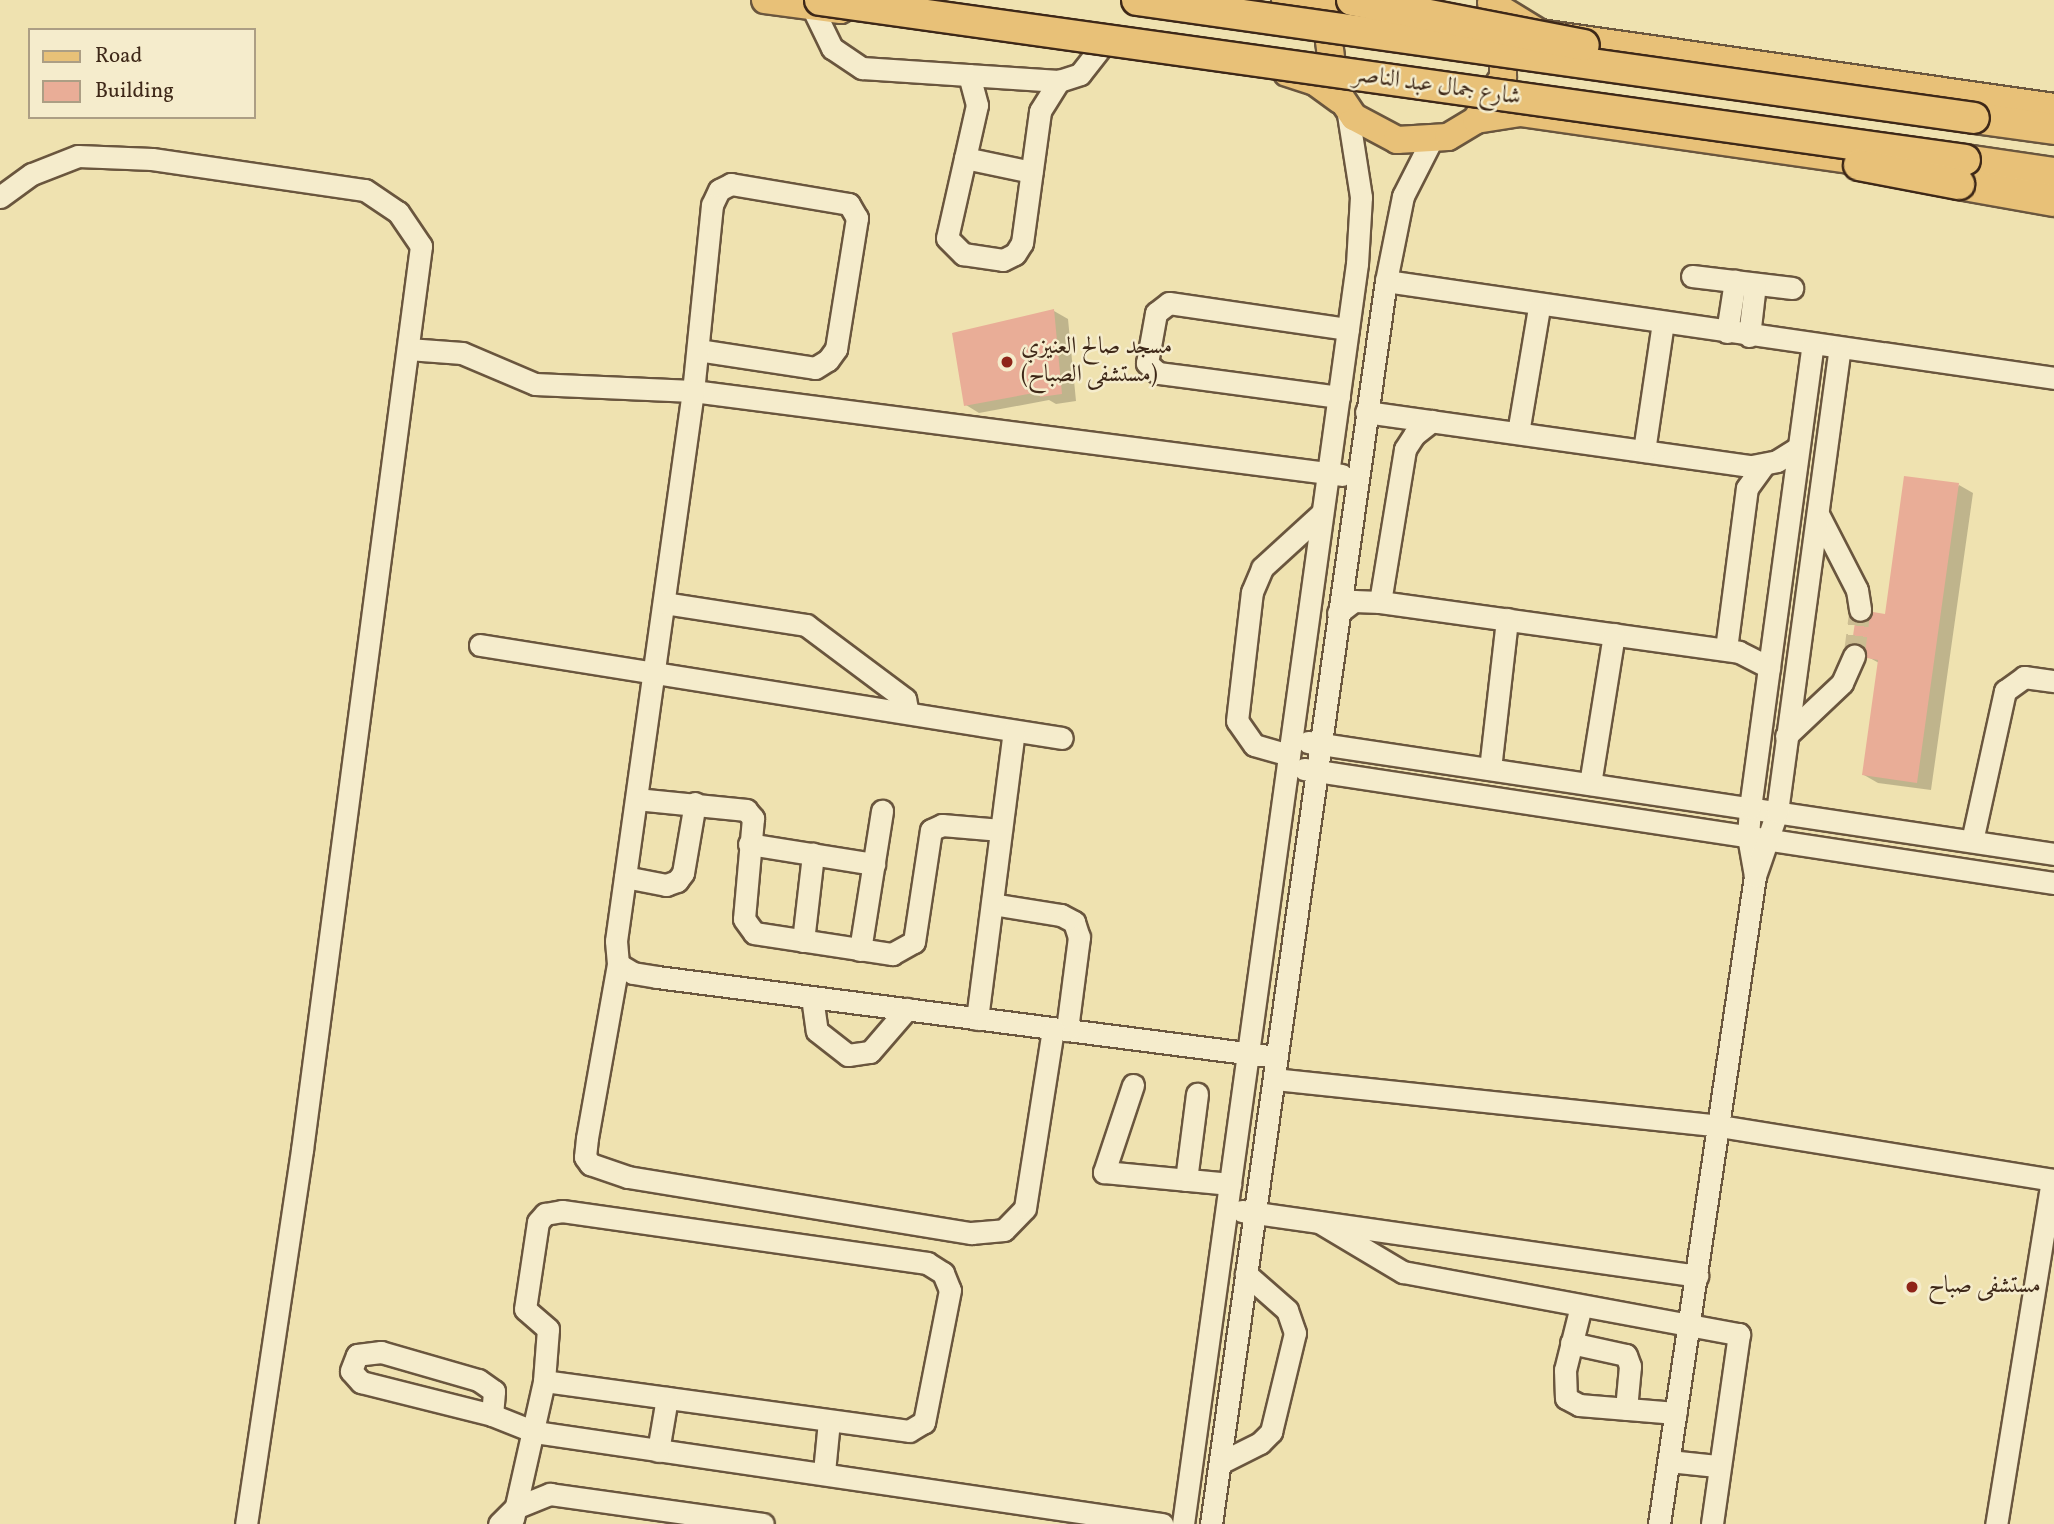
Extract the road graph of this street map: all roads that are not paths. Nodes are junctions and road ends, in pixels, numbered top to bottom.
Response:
1 (765, 0) edge
2 (1137, 0) edge
3 (1285, 0) edge
4 (1323, 0) edge
5 (1346, 0) edge
6 (1352, 0) edge
7 (1489, 2) edge
8 (816, 3) edge
9 (1101, 47) junction
10 (969, 75) junction
11 (1059, 81) junction
12 (1723, 83) junction
13 (1343, 104) junction
14 (2054, 107) edge
15 (1476, 120) junction
16 (1734, 128) junction
17 (2054, 129) edge
18 (1431, 141) junction
19 (965, 158) junction
20 (1032, 172) junction
21 (2054, 173) edge
22 (2054, 188) edge
23 (0, 197) edge
24 (2054, 201) edge
25 (1692, 276) dead end
26 (1385, 281) junction
27 (1745, 282) junction
28 (1792, 288) dead end
29 (1539, 307) junction
30 (1663, 323) junction
31 (1349, 329) junction
32 (1738, 334) junction
33 (1813, 345) junction
34 (1840, 348) junction
35 (408, 349) junction
36 (698, 349) junction
37 (2054, 378) edge
38 (693, 391) junction
39 (1339, 397) junction
40 (1366, 412) junction
41 (1432, 421) junction
42 (1518, 433) junction
43 (1798, 448) junction
44 (1644, 451) junction
45 (1764, 465) junction
46 (1328, 473) junction
47 (1357, 476) junction
48 (1322, 513) junction
49 (1818, 514) junction
50 (1320, 537) junction
51 (1348, 538) junction
52 (1785, 544) junction
53 (1813, 548) junction
54 (1380, 601) junction
55 (1778, 602) junction
56 (664, 603) junction
57 (1805, 606) junction
58 (1860, 610) tunnel mouth
59 (1338, 613) junction
60 (1507, 619) junction
61 (1614, 634) junction
62 (480, 645) dead end
63 (1726, 649) junction
64 (1854, 656) tunnel mouth
65 (1769, 667) junction
66 (654, 670) junction
67 (2054, 681) edge
68 (908, 713) junction
69 (1014, 731) junction
70 (1786, 736) junction
71 (1062, 738) dead end
72 (1320, 744) junction
73 (1290, 754) junction
74 (1490, 769) junction
75 (1316, 771) junction
76 (1590, 784) junction
77 (636, 799) junction
78 (695, 803) junction
79 (1750, 808) junction
80 (882, 811) dead end
81 (1777, 812) junction
82 (1001, 830) junction
83 (1939, 836) junction
84 (1748, 837) junction
85 (1771, 840) junction
86 (1972, 841) junction
87 (749, 844) junction
88 (813, 854) junction
89 (2054, 854) edge
90 (1275, 859) junction
91 (1304, 861) junction
92 (874, 864) junction
93 (1934, 864) junction
94 (1755, 876) junction
95 (625, 877) junction
96 (2054, 883) edge
97 (992, 904) junction
98 (803, 941) junction
99 (860, 950) junction
100 (618, 964) junction
101 (812, 997) junction
102 (907, 1009) junction
103 (978, 1019) junction
104 (1060, 1029) junction
105 (1248, 1054) junction
106 (1275, 1068) junction
107 (1133, 1085) dead end
108 (1197, 1094) dead end
109 (1720, 1126) junction
110 (1186, 1180) junction
111 (1230, 1184) junction
112 (1227, 1209) junction
113 (1255, 1213) junction
114 (1319, 1222) junction
115 (1246, 1274) junction
116 (1697, 1276) junction
117 (1581, 1306) junction
118 (1689, 1326) junction
119 (1572, 1343) junction
120 (544, 1381) junction
121 (667, 1398) junction
122 (1626, 1409) junction
123 (1676, 1413) junction
124 (492, 1415) junction
125 (829, 1420) junction
126 (536, 1432) junction
127 (658, 1451) junction
128 (1669, 1461) junction
129 (1220, 1463) junction
130 (1717, 1466) junction
131 (824, 1472) junction
132 (513, 1516) edge
133 (246, 1524) edge
134 (499, 1524) edge
135 (763, 1524) edge
136 (1162, 1524) edge
137 (1183, 1524) edge
138 (1212, 1524) edge
139 (1659, 1524) edge
140 (1712, 1524) edge
141 (1996, 1524) edge

1 - 8 main road
2 - 12 highway, شارع جمال عبد الناصر, bridge
3 - 4 main road
5 - 13 main road
6 - 12 highway, bridge
7 - 14 main road
7 - 15 main road
8 - 9 main road
8 - 10 street
8 - 16 highway, شارع جمال عبد الناصر, bridge
9 - 11 street
9 - 13 main road
10 - 11 street
10 - 19 street
11 - 20 street
12 - 17 highway, شارع جمال عبد الناصر, bridge
13 - 18 main road
13 - 31 street
15 - 18 main road
15 - 22 main road
16 - 21 highway, شارع جمال عبد الناصر, bridge
16 - 24 highway, bridge
18 - 26 street
19 - 20 street
19 - 20 street
23 - 35 street
25 - 27 street
26 - 29 street
26 - 40 street
27 - 28 street
27 - 32 street
29 - 30 street
29 - 42 street
30 - 32 street
30 - 44 street
31 - 39 street
31 - 39 street
32 - 33 street
33 - 34 street
33 - 43 street
34 - 37 street
34 - 49 street
35 - 38 street
35 - 133 street
36 - 36 street
36 - 38 street
38 - 46 street
38 - 56 street
39 - 46 street
40 - 41 street
40 - 47 street
41 - 42 street
41 - 54 street
42 - 44 street
43 - 45 street
43 - 52 street
44 - 45 street
45 - 63 street
46 - 47 street
46 - 48 street
47 - 51 street
48 - 50 street
48 - 73 street
49 - 53 street
49 - 58 street
50 - 51 street
50 - 73 street
51 - 59 street
52 - 53 street
52 - 55 street
53 - 57 street
54 - 59 street
54 - 60 street
55 - 57 street
55 - 65 street
56 - 66 street
56 - 68 street
57 - 70 street
59 - 72 street
60 - 61 street
60 - 74 street
61 - 63 street
61 - 76 street
62 - 66 street
63 - 65 street
64 - 70 street
65 - 79 street
66 - 68 street
66 - 77 street
67 - 86 street
68 - 69 street
69 - 71 street
69 - 82 street
70 - 81 street
72 - 73 street
72 - 74 street
72 - 75 street
73 - 75 street
73 - 90 street
74 - 76 street
75 - 84 street
75 - 91 street
76 - 79 street
77 - 78 street
77 - 95 street
78 - 87 street
78 - 95 street
79 - 81 street
79 - 84 street
80 - 92 street
81 - 83 street
81 - 85 street
82 - 97 street
82 - 99 street
83 - 86 street
83 - 93 street
84 - 85 street
84 - 94 street
85 - 93 street
85 - 94 street
86 - 89 street
87 - 88 street
87 - 98 street
88 - 92 street
88 - 98 street
90 - 91 street
90 - 105 street
91 - 106 street
92 - 99 street
93 - 96 street
94 - 109 street
95 - 100 street
97 - 103 street
97 - 104 street
98 - 99 street
100 - 101 street
100 - 104 street
101 - 102 street
101 - 102 street
102 - 103 street
103 - 104 street
104 - 105 street
105 - 106 street
105 - 111 street
106 - 109 street
106 - 113 street
107 - 110 street
108 - 110 street
109 - 116 street
109 - 141 street
110 - 111 street
111 - 112 street
112 - 113 street
112 - 137 street
113 - 114 street
113 - 115 street
114 - 116 street
114 - 117 street
115 - 129 street
115 - 129 street
116 - 118 street
117 - 118 street
117 - 119 street
118 - 123 street
118 - 130 street
119 - 122 street
119 - 122 street
120 - 121 street
120 - 125 street
120 - 126 street
121 - 125 street
121 - 127 street
122 - 123 street
123 - 128 street
124 - 124 street
124 - 126 street
125 - 131 street
126 - 127 street
126 - 132 street
127 - 131 street
128 - 130 street
128 - 139 street
129 - 138 street
130 - 140 street
131 - 136 street
132 - 134 street
132 - 135 street

